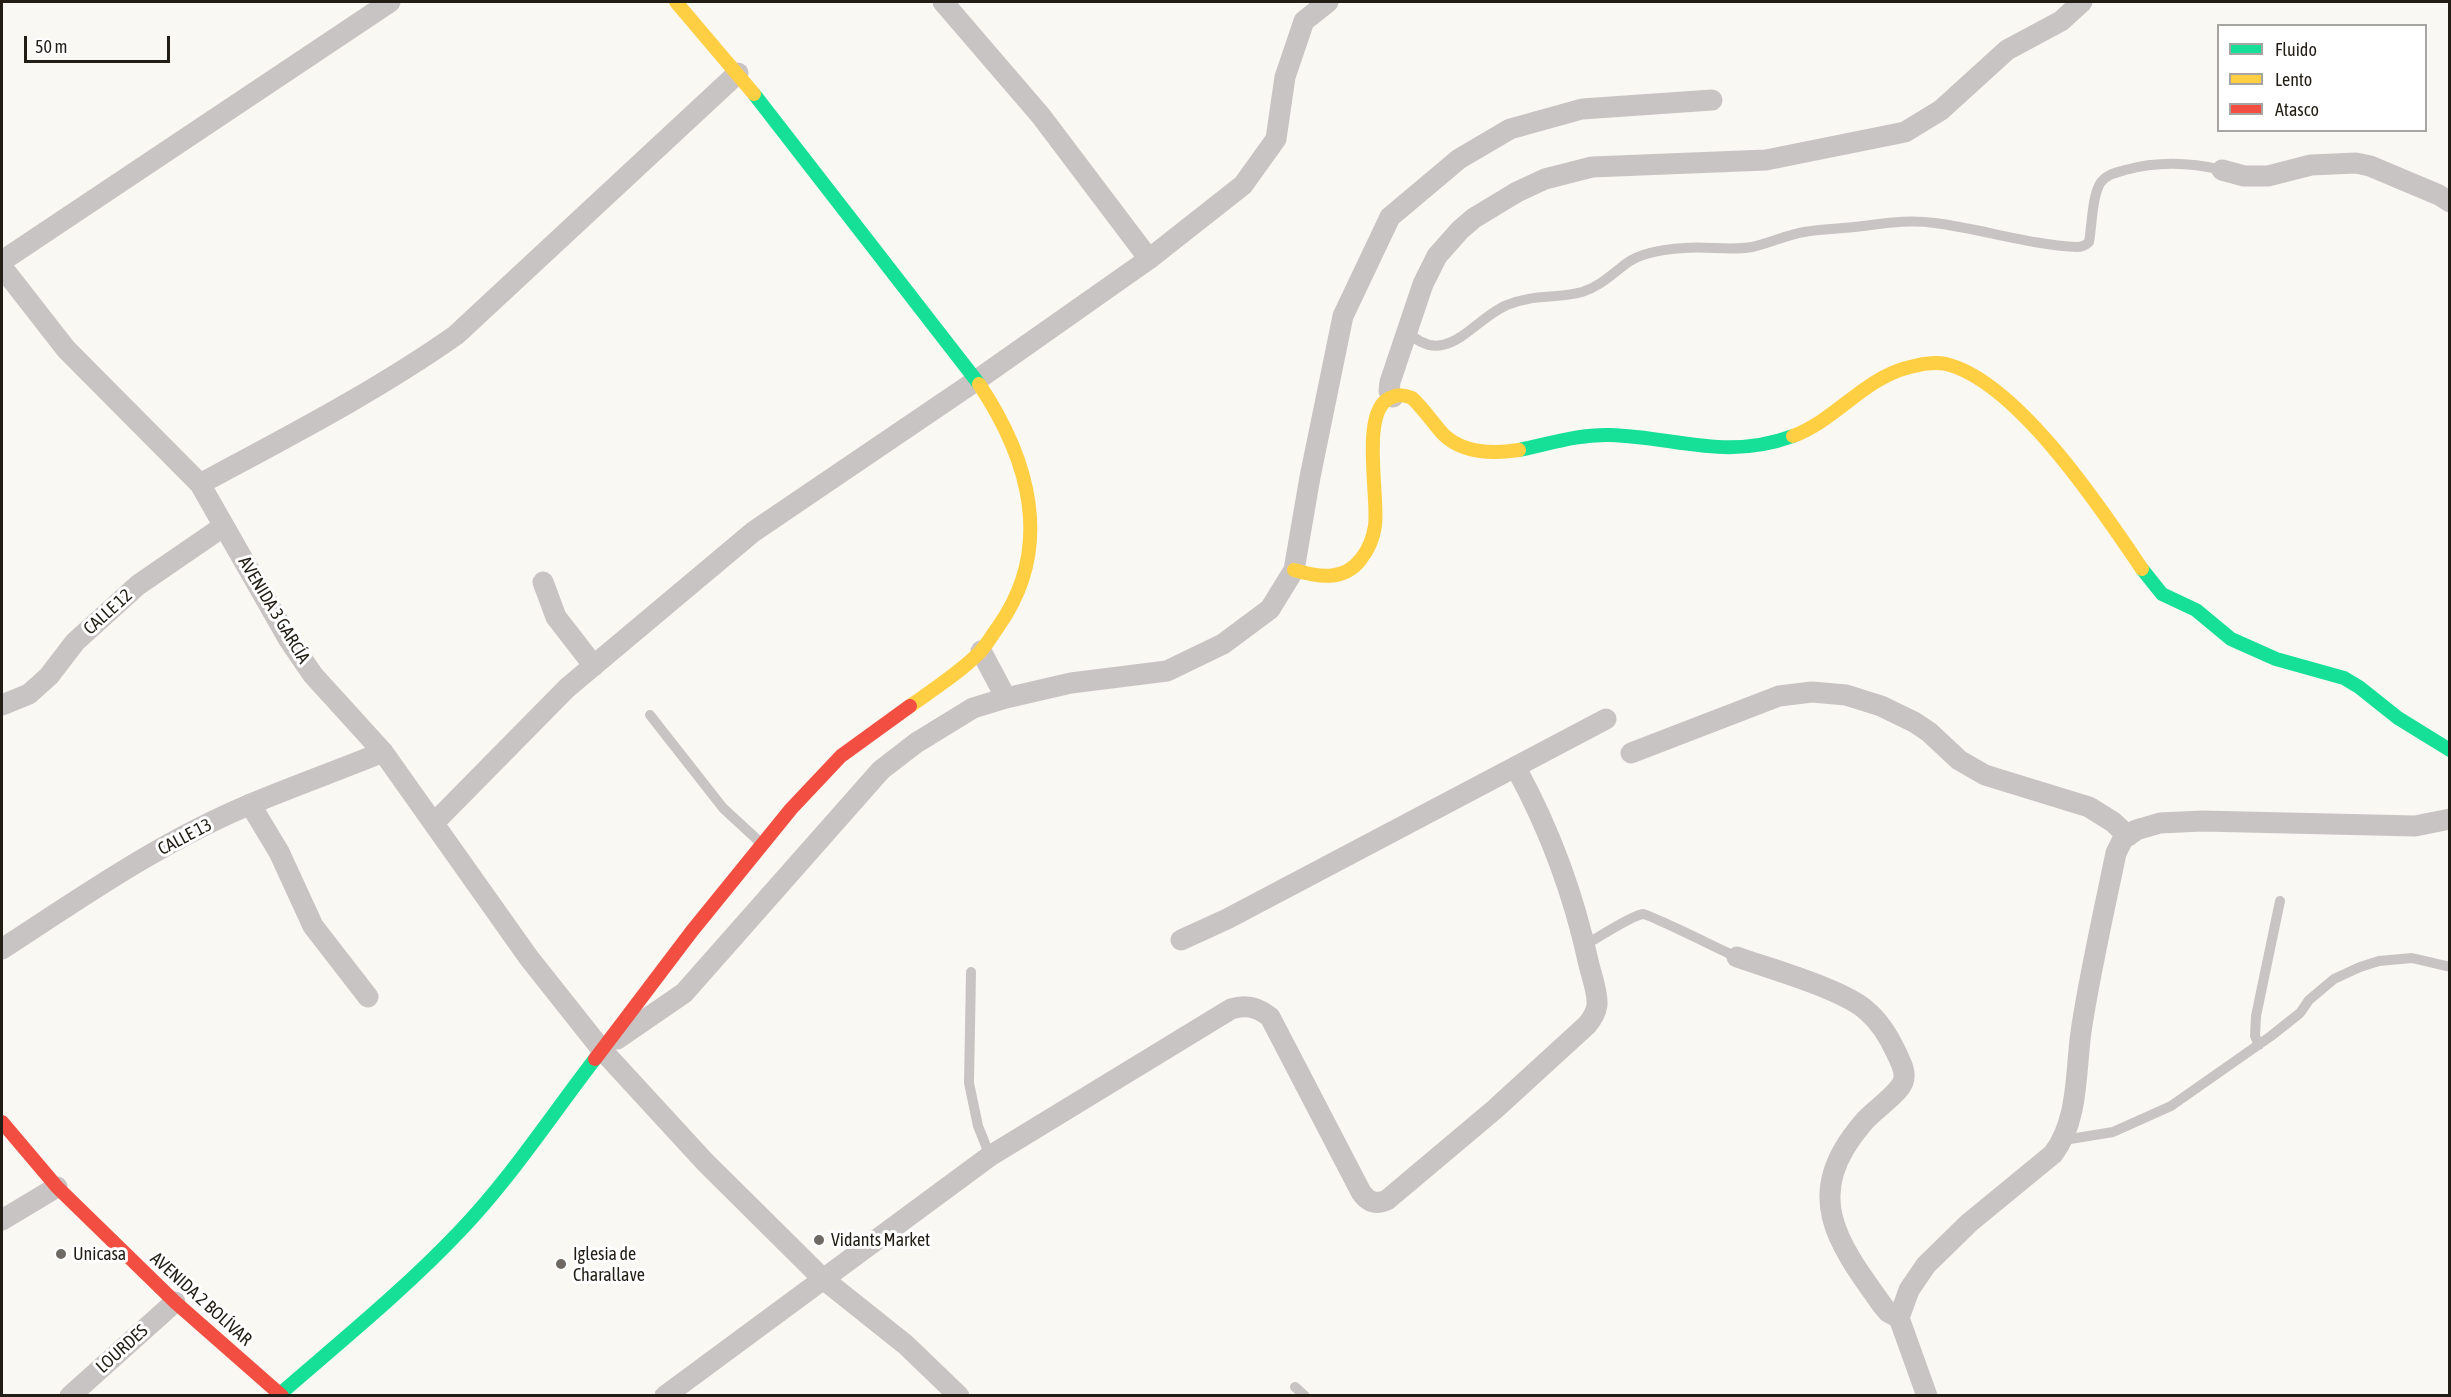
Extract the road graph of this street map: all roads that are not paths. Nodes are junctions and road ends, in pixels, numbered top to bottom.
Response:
1 (390, 2) edge
2 (676, 2) edge
3 (943, 2) edge
4 (1328, 2) edge
5 (2082, 2) edge
6 (738, 73) junction
7 (1712, 100) dead end
8 (2222, 170) joint
9 (2450, 202) edge
10 (1149, 259) junction
11 (2, 261) edge
12 (2, 267) edge
13 (1406, 330) junction
14 (977, 380) junction
15 (1393, 397) junction
16 (200, 484) junction
17 (224, 526) junction
18 (1294, 570) junction
19 (543, 582) dead end
20 (981, 651) junction
21 (594, 666) junction
22 (1006, 698) junction
23 (2, 705) edge
24 (650, 715) dead end
25 (1606, 719) dead end
26 (2450, 750) edge
27 (383, 752) junction
28 (1631, 753) dead end
29 (1516, 768) junction
30 (250, 804) junction
31 (2450, 819) edge
32 (434, 823) junction
33 (2128, 836) junction
34 (762, 844) junction
35 (2280, 901) dead end
36 (1182, 940) dead end
37 (1585, 945) junction
38 (2, 949) edge
39 (1737, 957) joint
40 (2450, 967) edge
41 (971, 972) dead end
42 (368, 997) dead end
43 (2259, 1045) junction
44 (602, 1050) junction
45 (2, 1122) edge
46 (2064, 1140) junction
47 (990, 1156) junction
48 (57, 1187) junction
49 (2, 1220) edge
50 (822, 1278) junction
51 (175, 1302) junction
52 (1899, 1318) junction
53 (1295, 1387) dead end
54 (70, 1395) edge
55 (281, 1395) edge
56 (665, 1395) edge
57 (959, 1395) edge
58 (1305, 1395) edge
59 (1927, 1395) edge

1 - 11 street
2 - 6 street
3 - 10 street
4 - 10 street
5 - 13 street
6 - 14 street
6 - 16 street
7 - 18 street
8 - 9 street
8 - 13 lane
10 - 14 street
12 - 16 street, AVENIDA 3 GARCÍA
13 - 15 street
14 - 20 street
14 - 21 street
15 - 18 street
15 - 26 street
16 - 17 street, AVENIDA 3 GARCÍA
17 - 23 street, CALLE 12
17 - 27 street, AVENIDA 3 GARCÍA
18 - 22 street
19 - 21 street
20 - 22 street
20 - 34 street
21 - 32 street
22 - 44 street
24 - 34 lane
25 - 29 street
27 - 30 street, CALLE 13
27 - 32 street, AVENIDA 3 GARCÍA
28 - 33 street
29 - 36 street
29 - 37 street
30 - 38 street, CALLE 13
30 - 42 street
31 - 33 street
32 - 44 street, AVENIDA 3 GARCÍA
33 - 46 street
34 - 44 street
35 - 43 lane
37 - 39 lane
37 - 47 street
39 - 52 street
40 - 43 lane
41 - 47 lane
43 - 46 lane
44 - 50 street, AVENIDA 3 GARCÍA
44 - 55 street
45 - 48 street, AVENIDA 2 BOLÍVAR
46 - 52 street
47 - 50 street
48 - 49 street
48 - 51 street, AVENIDA 2 BOLÍVAR
50 - 56 street
50 - 57 street, AVENIDA 3 GARCÍA
51 - 54 street, LOURDES
51 - 55 street, AVENIDA 2 BOLÍVAR
52 - 59 street
53 - 58 lane

